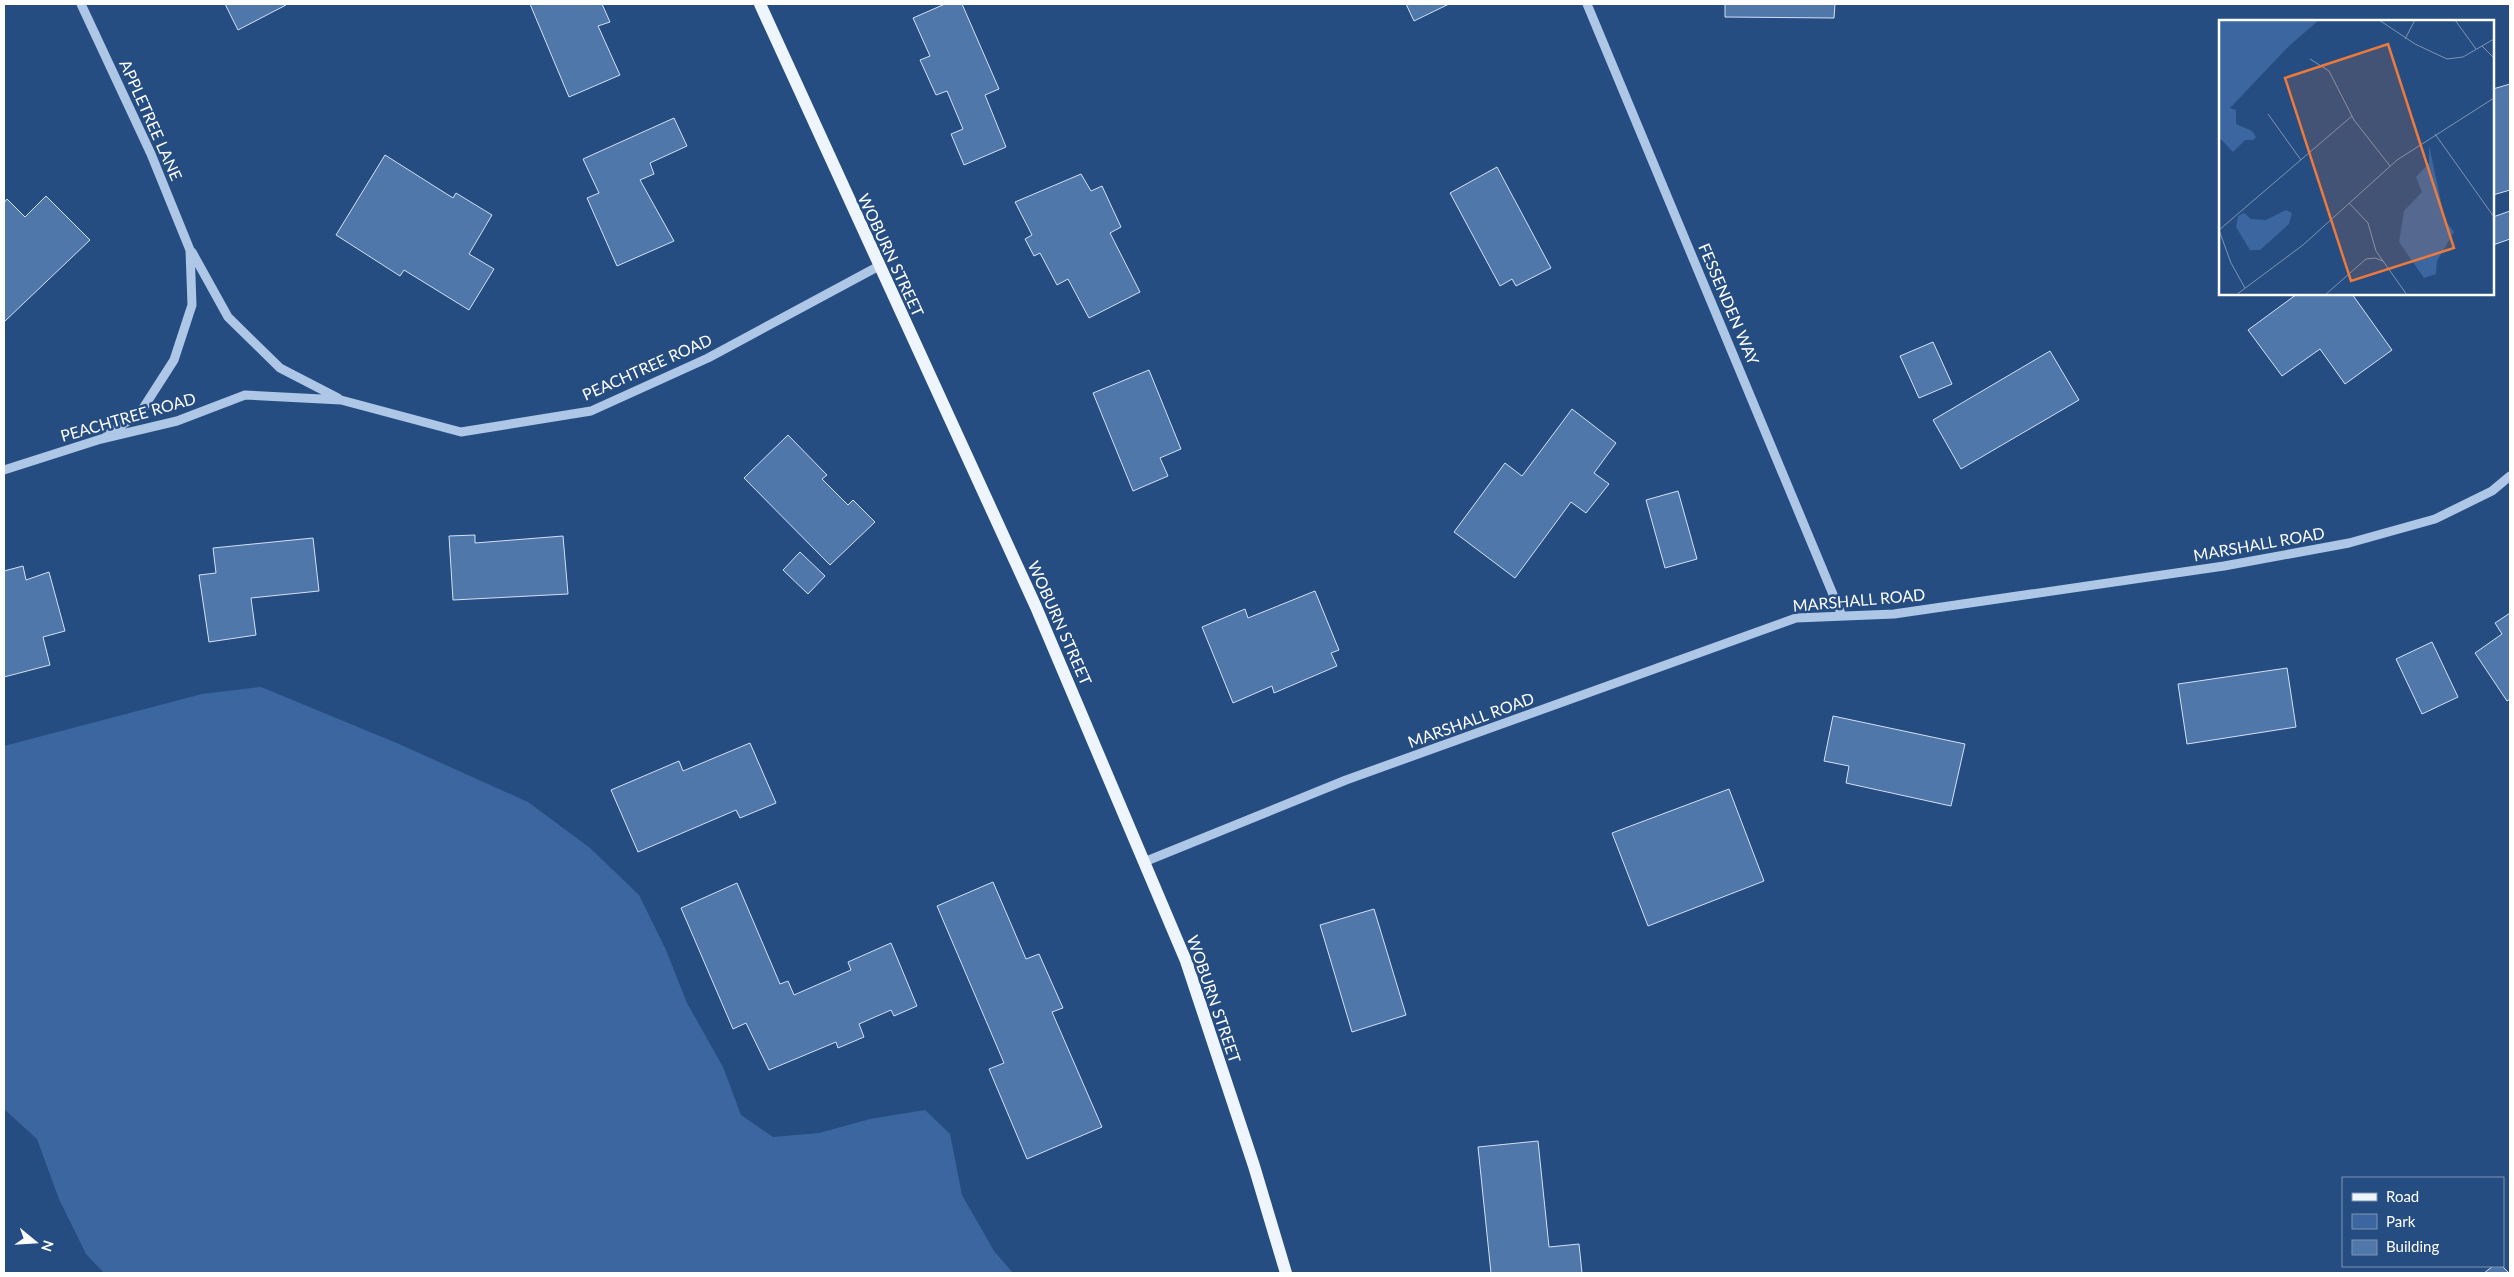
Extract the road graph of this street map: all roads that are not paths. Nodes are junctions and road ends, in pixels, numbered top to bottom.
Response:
1 (81, 4) edge
2 (760, 4) edge
3 (1587, 4) edge
4 (190, 250) junction
5 (879, 266) junction
6 (341, 400) junction
7 (101, 439) junction
8 (4, 470) edge
9 (2510, 476) edge
10 (1842, 616) junction
11 (1144, 862) junction
12 (1286, 1273) edge

1 - 4 street, APPLETREE LANE
2 - 5 main road, WOBURN STREET
3 - 10 street, FESSENDEN WAY
4 - 6 street, APPLETREE LANE
4 - 7 street, APPLETREE LANE
5 - 6 street, PEACHTREE ROAD
5 - 11 main road, WOBURN STREET
6 - 7 street, PEACHTREE ROAD
7 - 8 street, PEACHTREE ROAD
9 - 10 street, MARSHALL ROAD
10 - 11 street, MARSHALL ROAD
11 - 12 main road, WOBURN STREET

